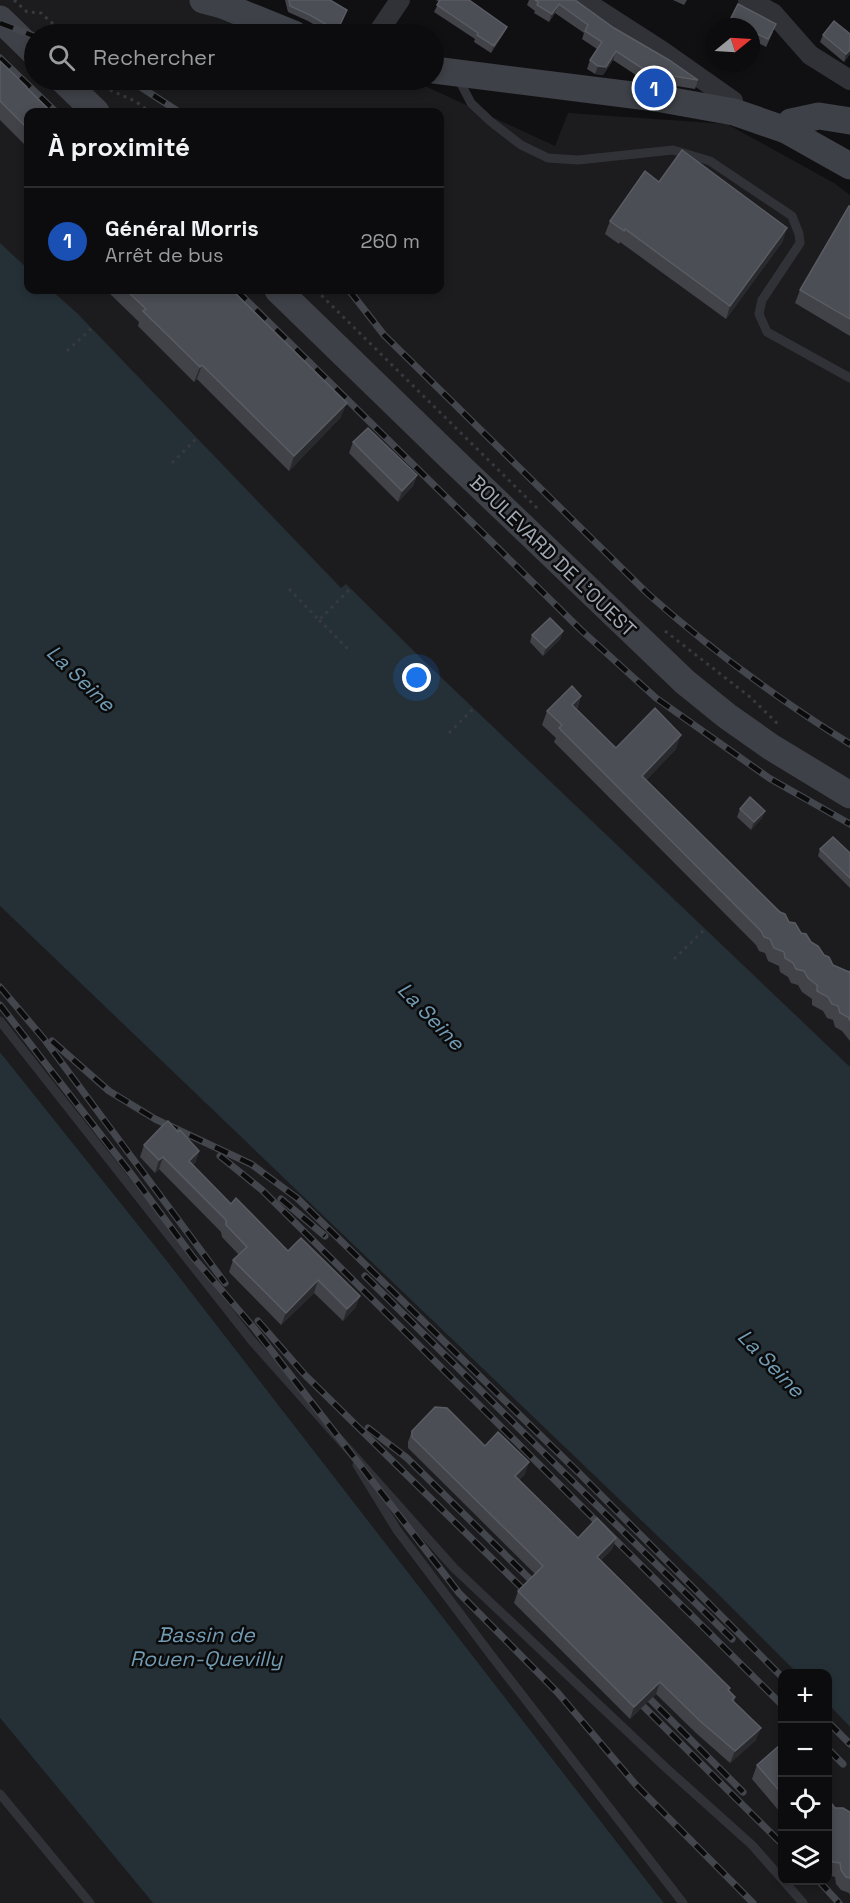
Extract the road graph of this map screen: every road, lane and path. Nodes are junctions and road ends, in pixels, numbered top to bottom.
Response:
1 (14, 0) edge
2 (203, 0) edge
3 (400, 0) edge
4 (583, 0) edge
5 (748, 0) edge
6 (0, 19) edge
7 (53, 24) edge
8 (269, 24) edge
9 (384, 24) edge
10 (24, 42) edge
11 (444, 72) edge
12 (850, 80) edge
13 (73, 90) edge
14 (110, 90) edge
15 (92, 108) edge
16 (145, 108) edge
17 (734, 112) junction
18 (850, 121) edge
19 (786, 130) junction
20 (850, 166) edge
21 (282, 294) edge
22 (320, 294) edge
23 (91, 329) dead end
24 (67, 351) dead end
25 (850, 378) edge
26 (197, 438) dead end
27 (172, 464) dead end
28 (542, 513) dead end
29 (289, 589) dead end
30 (350, 589) dead end
31 (319, 620) junction
32 (664, 630) dead end
33 (351, 652) dead end
34 (474, 708) dead end
35 (763, 710) dead end
36 (449, 733) dead end
37 (850, 795) edge
38 (705, 929) dead end
39 (674, 959) dead end
40 (0, 1022) edge
41 (343, 1443) junction
42 (0, 1794) edge
43 (778, 1874) edge
44 (787, 1885) edge
45 (90, 1903) edge
46 (683, 1903) edge
47 (803, 1903) edge

1 - 7 path
2 - 8 main road
3 - 9 street
4 - 17 street
5 - 12 street
6 - 10 main road
11 - 17 main road
11 - 25 lane
13 - 15 main road
14 - 16 path
17 - 19 main road
18 - 19 main road
19 - 20 main road
21 - 37 main road, BOULEVARD DE L'OUEST
22 - 28 path
23 - 24 path
26 - 27 path
29 - 31 path
30 - 31 path
31 - 33 path
32 - 35 path
34 - 36 path
38 - 39 path
40 - 41 lane
41 - 43 lane
41 - 46 lane
42 - 45 lane
44 - 47 lane

